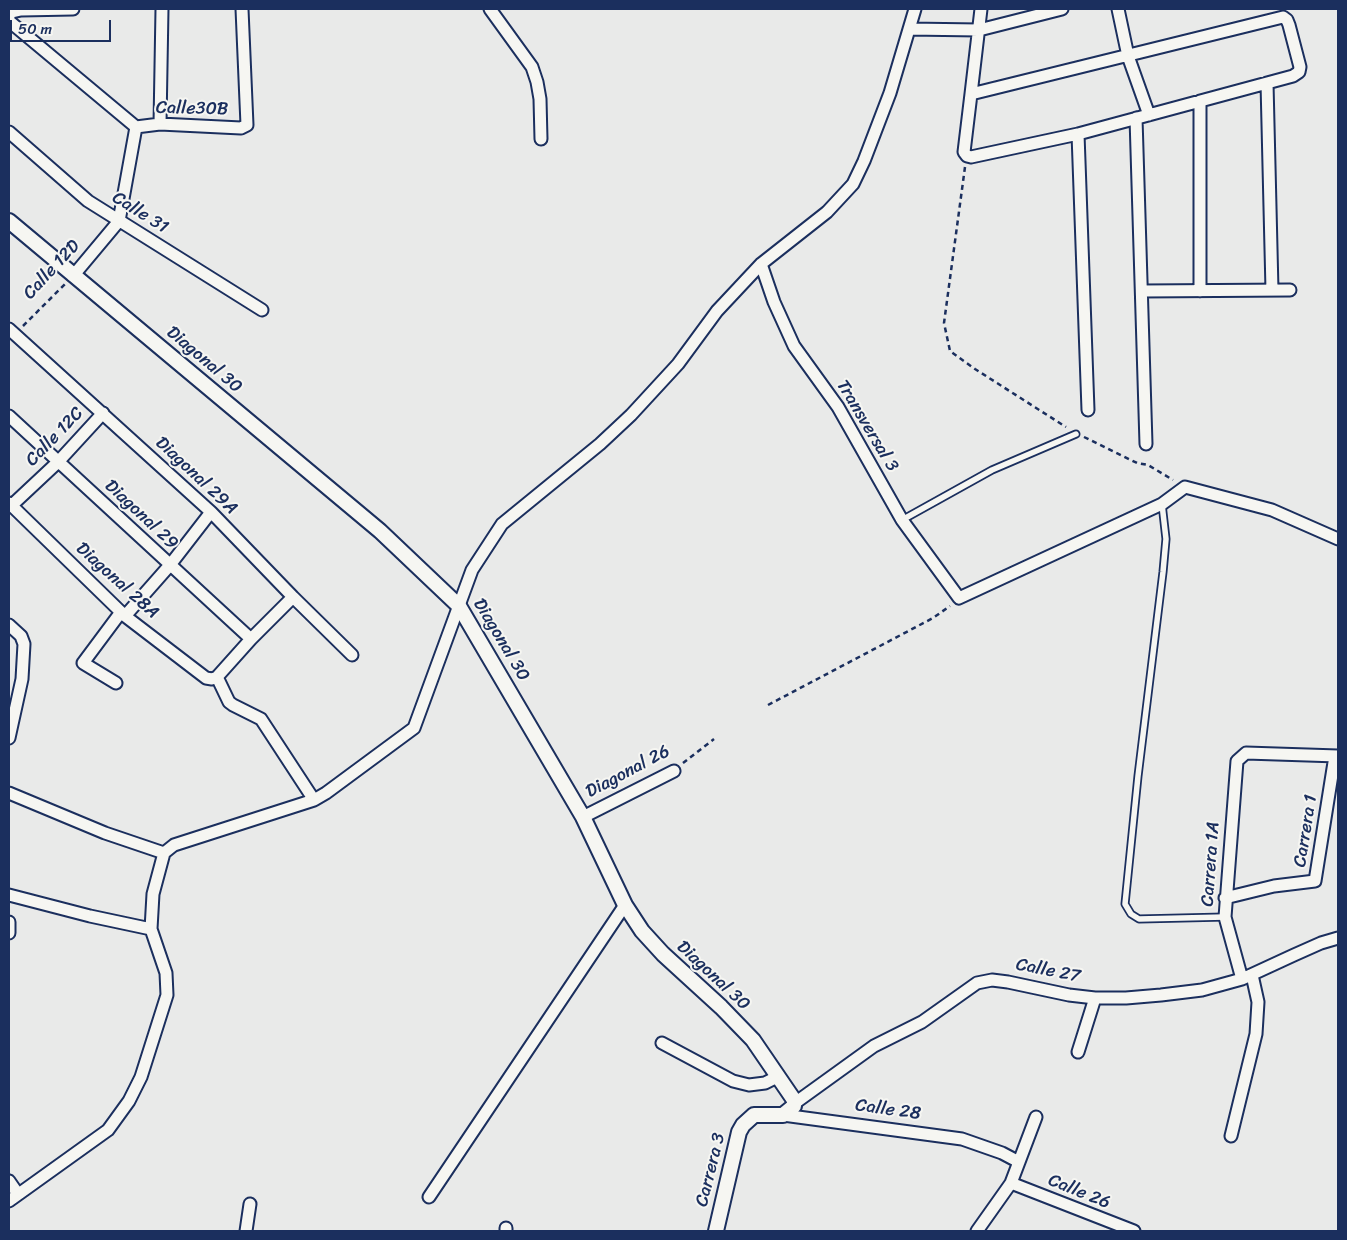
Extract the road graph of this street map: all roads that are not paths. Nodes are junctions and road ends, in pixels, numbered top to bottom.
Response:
1 (73, 9) edge
2 (162, 9) edge
3 (242, 9) edge
4 (490, 9) edge
5 (915, 9) edge
6 (981, 9) edge
7 (1118, 9) edge
8 (1055, 10) edge
9 (9, 15) edge
10 (9, 21) edge
11 (909, 29) junction
12 (979, 30) junction
13 (1128, 56) junction
14 (1267, 83) junction
15 (971, 94) junction
16 (1200, 101) junction
17 (1148, 115) junction
18 (1136, 118) junction
19 (160, 124) junction
20 (136, 127) junction
21 (9, 132) edge
22 (1078, 134) junction
23 (541, 139) dead end
24 (9, 220) edge
25 (119, 221) junction
26 (761, 264) junction
27 (73, 276) junction
28 (1272, 290) junction
29 (1290, 290) dead end
30 (1142, 291) junction
31 (1200, 291) junction
32 (262, 310) dead end
33 (11, 334) edge
34 (1088, 410) dead end
35 (103, 413) junction
36 (9, 416) edge
37 (1076, 434) road end
38 (1146, 444) dead end
39 (58, 462) junction
40 (1162, 504) junction
41 (10, 505) edge
42 (211, 512) junction
43 (902, 520) junction
44 (1338, 539) edge
45 (170, 565) junction
46 (293, 597) junction
47 (459, 606) junction
48 (123, 614) junction
49 (9, 625) edge
50 (251, 639) junction
51 (352, 655) dead end
52 (212, 677) junction
53 (116, 683) dead end
54 (9, 738) edge
55 (1337, 756) edge
56 (674, 770) road end
57 (9, 793) edge
58 (314, 800) junction
59 (582, 816) junction
60 (164, 853) junction
61 (9, 895) edge
62 (1225, 898) junction
63 (625, 905) junction
64 (1225, 917) junction
65 (9, 922) edge
66 (151, 929) junction
67 (9, 933) edge
68 (1338, 938) edge
69 (1247, 977) junction
70 (1095, 998) junction
71 (662, 1044) dead end
72 (1078, 1052) dead end
73 (777, 1077) junction
74 (795, 1103) junction
75 (783, 1115) junction
76 (1036, 1117) dead end
77 (748, 1119) joint
78 (1231, 1136) dead end
79 (1019, 1162) junction
80 (9, 1181) edge
81 (1011, 1183) junction
82 (428, 1197) dead end
83 (13, 1198) edge
84 (250, 1204) dead end
85 (246, 1231) edge
86 (716, 1231) edge
87 (976, 1231) edge
88 (1134, 1231) edge

1 - 9 street
2 - 19 street
3 - 19 street, Calle30B
4 - 23 street
5 - 11 street
6 - 12 street
7 - 13 street
8 - 12 street
10 - 20 street
11 - 12 street
11 - 26 street
12 - 15 street
13 - 14 street
13 - 15 street
13 - 17 street
14 - 16 street
14 - 28 street
15 - 22 street
16 - 17 street
16 - 31 street
17 - 18 street
18 - 22 street
18 - 30 street
19 - 20 street, Calle30B
20 - 25 street
21 - 25 street, Calle 31
22 - 34 street
24 - 27 street, Diagonal 30
25 - 27 street, Calle 12D
25 - 32 street, Calle 31
26 - 43 street, Transversal 3
26 - 47 street
27 - 47 street, Diagonal 30
28 - 29 street
28 - 31 street
30 - 31 street
30 - 38 street
33 - 35 street, Diagonal 29A
35 - 39 street, Calle 12C
35 - 42 street, Diagonal 29A
36 - 39 street, Diagonal 29
37 - 43 lane
39 - 41 street, Calle 12C
39 - 45 street, Diagonal 29
40 - 43 street, Transversal 3
40 - 44 street
40 - 64 lane
41 - 48 street, Diagonal 28A
42 - 45 street
42 - 46 street, Diagonal 29A
45 - 48 street
45 - 50 street, Diagonal 29
46 - 50 street
46 - 51 street, Diagonal 29A
47 - 58 street
47 - 59 street, Diagonal 30
48 - 52 street, Diagonal 28A
48 - 53 street
49 - 54 street
50 - 52 street
52 - 58 street
55 - 62 street, Carrera 1
55 - 62 street, Carrera 1A
56 - 59 street, Diagonal 26
57 - 60 street
58 - 60 street
59 - 63 street, Diagonal 30
60 - 66 street
61 - 66 street
62 - 64 street, Carrera 1A
63 - 73 street, Diagonal 30
63 - 82 street
64 - 69 street, Carrera 1A
65 - 67 street
66 - 83 street
68 - 69 street, Calle 27
69 - 70 street, Calle 27
69 - 78 street, Carrera 1A
70 - 72 street
70 - 74 street, Calle 27
71 - 73 street
73 - 74 street, Diagonal 30
74 - 75 street, Calle 27
75 - 77 street, Calle 28
75 - 79 street, Calle 28
76 - 79 street
77 - 86 street, Carrera 3
79 - 81 street
80 - 83 street
81 - 87 street
81 - 88 street, Calle 26
84 - 85 street

